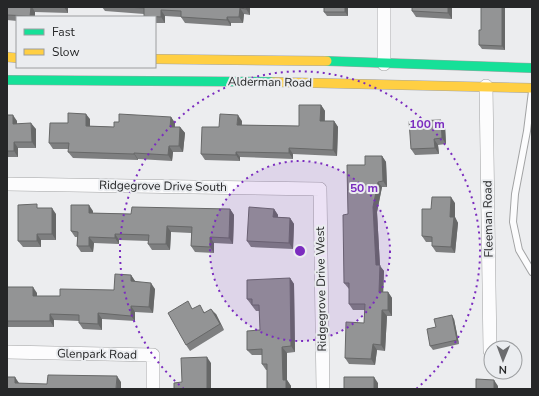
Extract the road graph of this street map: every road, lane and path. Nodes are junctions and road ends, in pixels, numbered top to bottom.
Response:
1 (384, 7) edge
2 (156, 59) edge
3 (384, 64) junction
4 (532, 68) edge
5 (7, 80) edge
6 (486, 86) junction
7 (532, 90) edge
8 (7, 184) edge
9 (320, 189) joint
10 (532, 272) edge
11 (490, 340) edge
12 (7, 352) edge
13 (153, 389) edge
14 (323, 389) edge

1 - 3 street
2 - 3 main road, Alderman Road
3 - 4 main road, Alderman Road
5 - 6 main road, Alderman Road
6 - 7 main road, Alderman Road
6 - 11 street, Fleeman Road
7 - 10 lane
8 - 9 street, Ridgegrove Drive South
9 - 14 street, Ridgegrove Drive West
12 - 13 street, Glenpark Road

